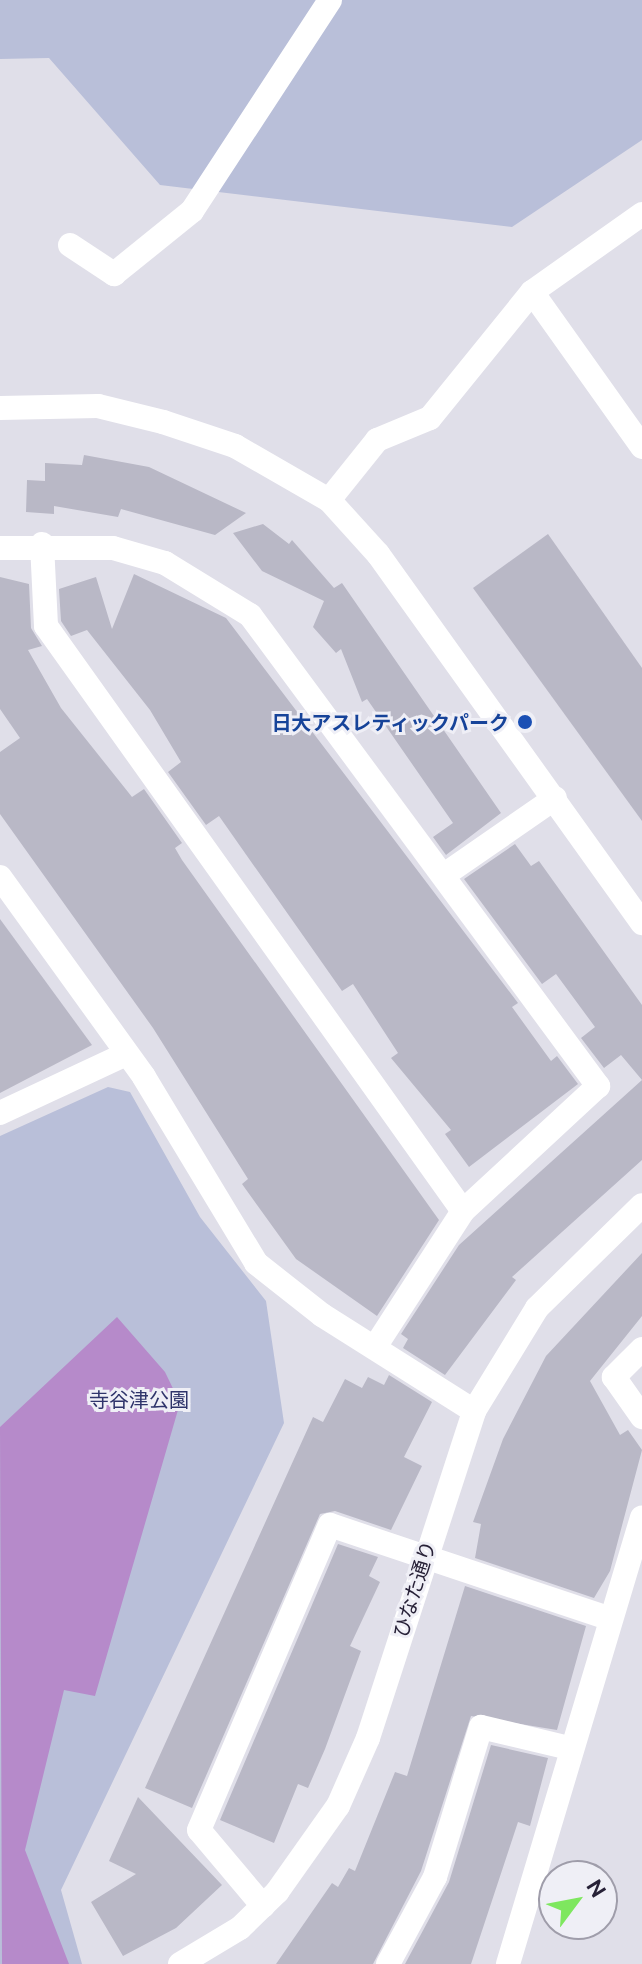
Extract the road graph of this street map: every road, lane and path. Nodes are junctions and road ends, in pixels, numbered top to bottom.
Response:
1 (330, 0) edge
2 (642, 214) edge
3 (70, 245) dead end
4 (532, 292) junction
5 (0, 408) edge
6 (642, 447) edge
7 (329, 500) junction
8 (42, 544) junction
9 (0, 548) edge
10 (555, 798) junction
11 (444, 875) junction
12 (0, 877) edge
13 (642, 923) edge
14 (126, 1054) junction
15 (0, 1113) edge
16 (642, 1205) edge
17 (463, 1211) junction
18 (375, 1347) junction
19 (642, 1349) edge
20 (474, 1411) junction
21 (642, 1417) edge
22 (642, 1518) edge
23 (424, 1559) junction
24 (611, 1619) junction
25 (569, 1748) junction
26 (263, 1906) junction
27 (180, 1964) edge
28 (388, 1964) edge
29 (508, 1964) edge

1 - 3 street
2 - 4 street
4 - 6 street
4 - 7 street
5 - 7 street
7 - 10 street
8 - 9 street
8 - 11 street
8 - 17 street
10 - 11 street
10 - 13 street
11 - 17 street
12 - 14 street
14 - 15 street
14 - 18 street
16 - 20 street, ひなた通り
17 - 18 street
18 - 20 street
19 - 21 street
20 - 23 street, ひなた通り
22 - 24 street
23 - 24 street
23 - 26 street, ひなた通り
23 - 26 street
24 - 25 street
25 - 28 street
25 - 29 street
26 - 27 street, ひなた通り

